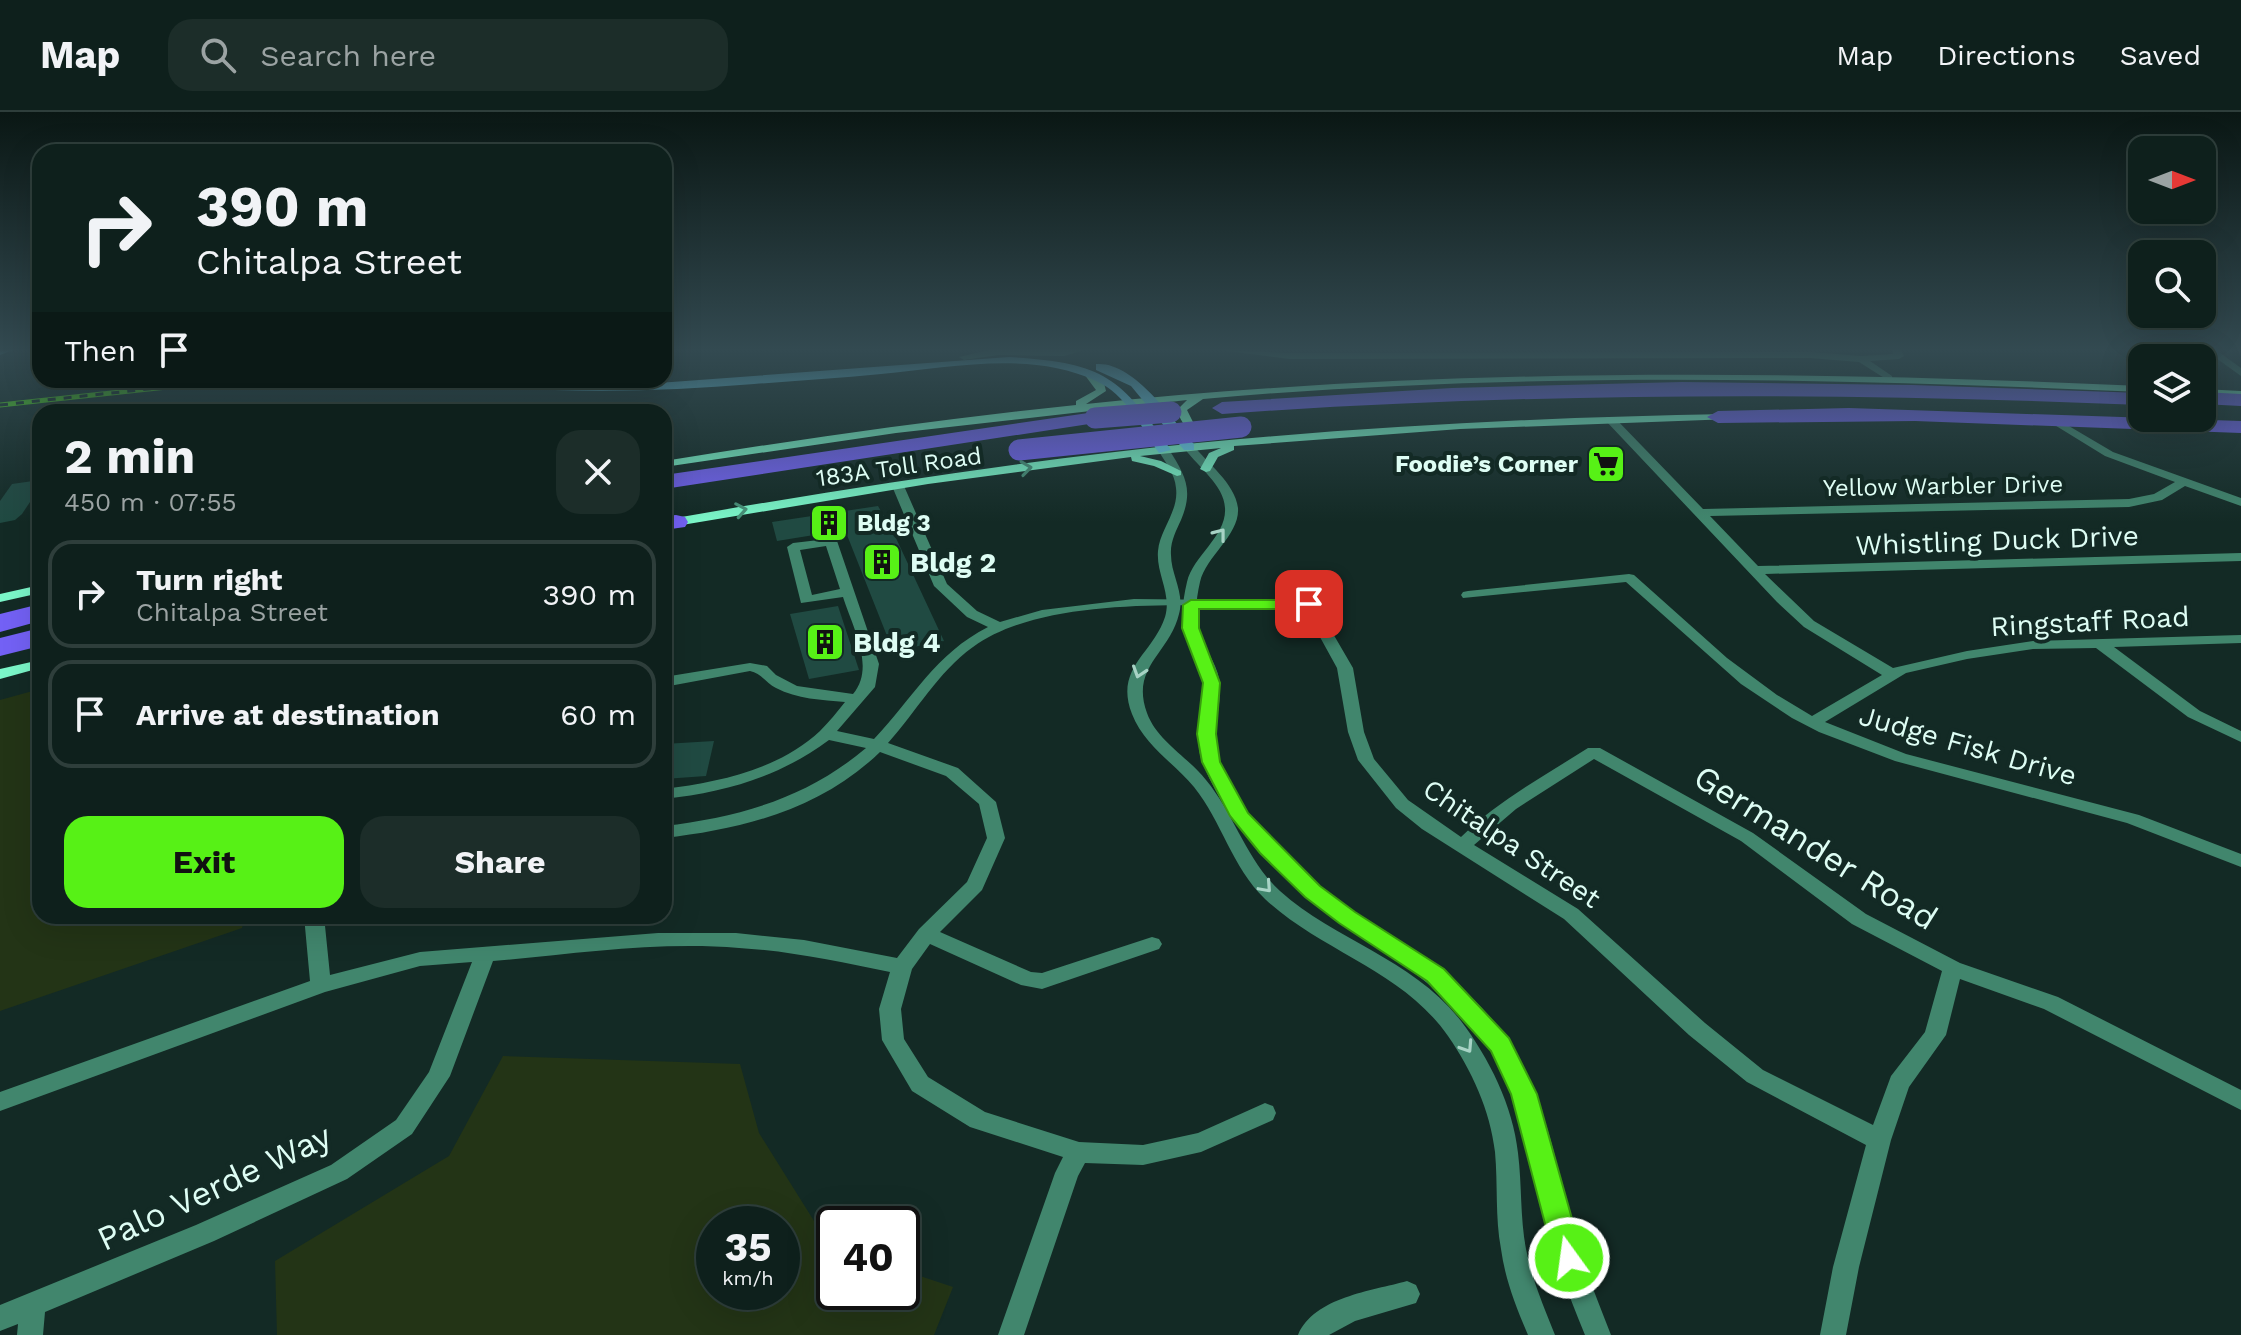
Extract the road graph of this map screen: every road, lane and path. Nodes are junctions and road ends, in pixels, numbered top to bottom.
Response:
1 (1065, 407) edge
2 (1082, 407) edge
3 (1132, 407) edge
4 (1154, 407) edge
5 (1177, 407) edge
6 (1185, 407) edge
7 (1596, 407) edge
8 (1933, 407) edge
9 (1060, 409) junction
10 (2128, 414) edge
11 (1718, 417) junction
12 (1610, 419) junction
13 (2216, 419) edge
14 (2241, 420) edge
15 (2057, 422) junction
16 (2241, 429) edge
17 (1007, 435) junction
18 (1248, 437) junction
19 (1189, 447) junction
20 (1164, 450) junction
21 (1106, 457) junction
22 (1083, 460) junction
23 (672, 463) edge
24 (1206, 469) junction
25 (672, 471) edge
26 (1177, 473) junction
27 (672, 481) edge
28 (2183, 482) junction
29 (898, 486) junction
30 (2241, 502) edge
31 (1699, 513) junction
32 (672, 517) edge
33 (672, 517) edge
34 (2241, 557) edge
35 (1754, 570) junction
36 (32, 591) edge
37 (848, 592) junction
38 (1468, 595) dead end
39 (0, 598) edge
40 (1182, 604) junction
41 (32, 614) edge
42 (0, 623) edge
43 (1000, 627) junction
44 (32, 639) edge
45 (2241, 639) edge
46 (2098, 642) junction
47 (0, 647) edge
48 (32, 653) edge
49 (0, 661) edge
50 (32, 666) edge
51 (0, 674) edge
52 (1893, 675) junction
53 (672, 681) edge
54 (856, 699) junction
55 (1814, 722) junction
56 (826, 734) junction
57 (2241, 737) edge
58 (877, 745) junction
59 (672, 793) edge
60 (672, 831) edge
61 (1463, 846) junction
62 (2241, 861) edge
63 (315, 924) edge
64 (926, 934) junction
65 (1152, 944) dead end
66 (486, 953) junction
67 (902, 967) junction
68 (1953, 968) junction
69 (321, 985) junction
70 (2241, 1101) edge
71 (0, 1102) edge
72 (1265, 1113) dead end
73 (1879, 1140) junction
74 (1079, 1152) junction
75 (1407, 1294) dead end
76 (33, 1304) junction
77 (0, 1318) edge
78 (30, 1335) edge
79 (1011, 1335) edge
80 (1311, 1335) edge
81 (1542, 1335) edge
82 (1598, 1335) edge
83 (1833, 1335) edge

1 - 9 main road
2 - 9 main road
3 - 20 main road
4 - 19 main road
5 - 17 highway, 183A Toll Road, bridge
6 - 18 main road
7 - 18 highway, 183A Toll Road
8 - 10 highway, 183A Toll Road
9 - 22 main road
9 - 23 main road
11 - 12 main road
11 - 15 main road
11 - 16 highway
12 - 18 main road
12 - 31 street
13 - 14 highway
15 - 16 main road
15 - 28 street
17 - 18 highway, 183A Toll Road, bridge
17 - 25 highway
17 - 27 highway, 183A Toll Road
17 - 32 highway, 183A Toll Road
18 - 19 main road
18 - 24 main road
19 - 20 main road
19 - 24 street
20 - 21 main road
20 - 26 street
21 - 22 main road
21 - 26 main road
29 -> 22 main road
40 -> 24 street
26 - 40 street
28 - 30 street
28 - 31 street, Yellow Warbler Drive
33 -> 29 main road
29 - 43 street
31 - 35 street
34 - 35 street, Whistling Duck Drive
35 - 52 street
36 - 39 main road
37 - 37 street
37 - 54 street
38 - 55 street, Judge Fisk Drive
40 - 43 street
40 - 61 street, Chitalpa Street
40 -> 81 street
40 - 82 street
41 - 42 highway
43 - 58 street
44 - 47 highway
45 - 46 street, Ringstaff Road
46 - 52 street, Ringstaff Road
46 - 57 street
48 - 49 highway
50 - 51 main road
52 - 55 street, Ringstaff Road
53 - 54 street
54 - 56 street
55 - 62 street, Judge Fisk Drive
56 - 58 street
56 - 59 street
58 - 60 street
58 - 64 street
61 - 68 street, Germander Road
61 - 73 street, Chitalpa Street
63 - 69 street
64 - 65 street
64 - 67 street
66 - 67 street
66 - 69 street
66 - 76 street, Palo Verde Way
67 - 74 street
68 - 70 street, Germander Road
68 - 73 street
69 - 71 street
72 - 74 street
73 - 83 street
74 - 79 street
75 - 80 street
76 - 77 street, Palo Verde Way
76 - 78 street

